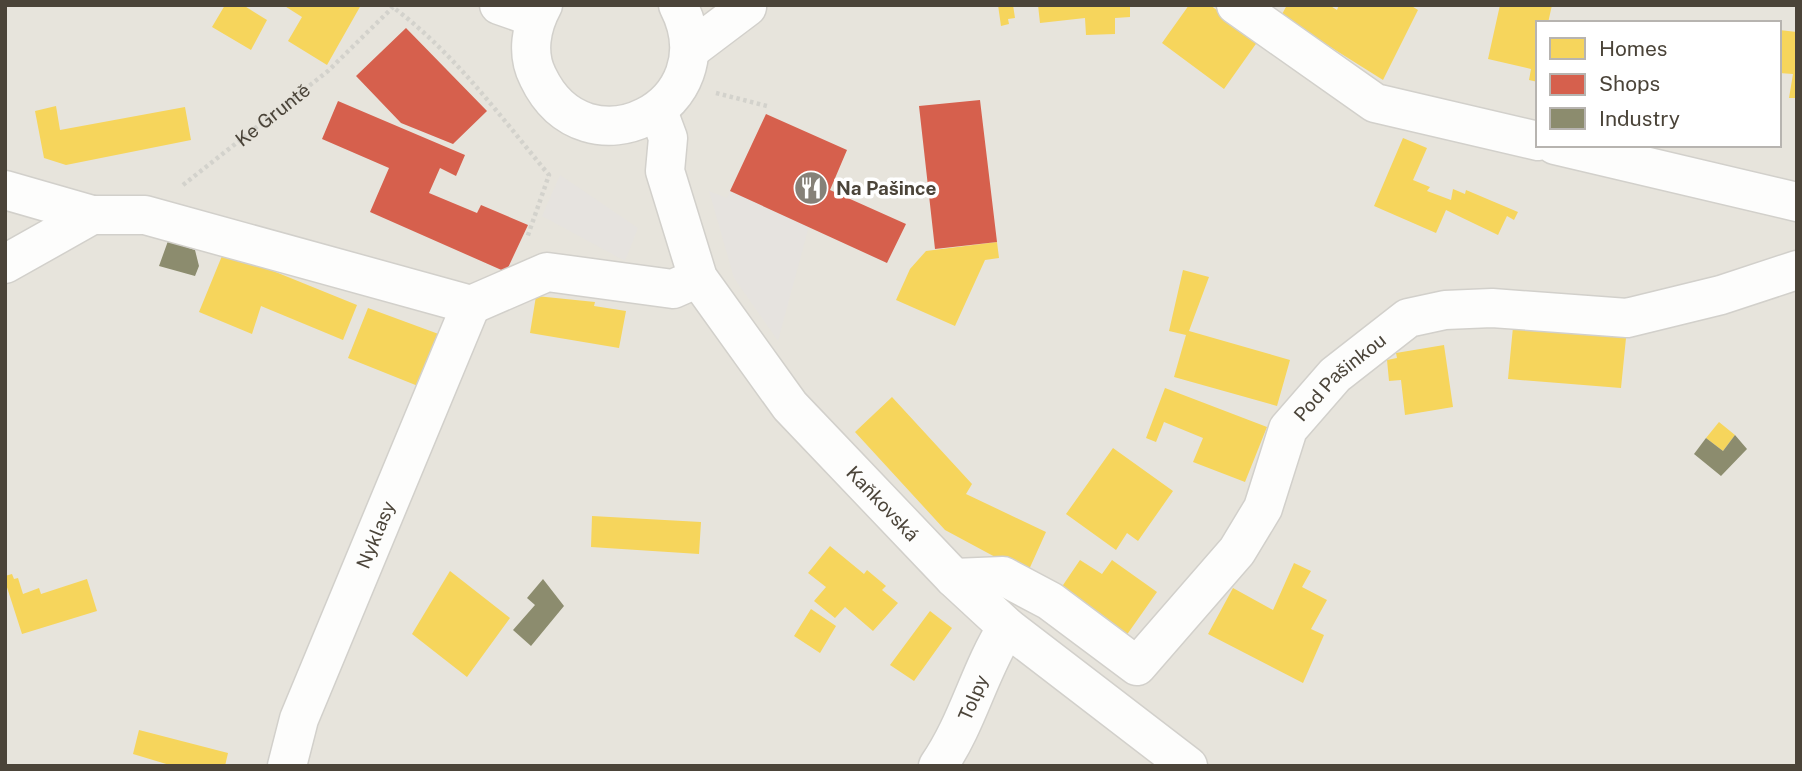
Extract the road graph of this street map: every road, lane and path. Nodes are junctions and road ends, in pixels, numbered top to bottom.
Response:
1 (499, 5) edge
2 (678, 5) edge
3 (1236, 5) edge
4 (392, 6) edge
5 (748, 6) edge
6 (540, 11) edge
7 (690, 50) junction
8 (709, 91) dead end
9 (766, 106) dead end
10 (658, 111) junction
11 (612, 127) junction
12 (1536, 141) edge
13 (1563, 147) edge
14 (665, 171) junction
15 (5, 190) edge
16 (1797, 202) edge
17 (92, 215) junction
18 (145, 215) junction
19 (5, 264) edge
20 (1797, 270) edge
21 (698, 278) junction
22 (515, 284) junction
23 (471, 305) junction
24 (954, 579) junction
25 (1007, 627) junction
26 (288, 766) edge
27 (938, 766) edge
28 (1188, 766) edge

1 - 6 street
2 - 7 street
3 - 12 street
4 - 18 path, Ke Gruntě
4 - 22 path
5 - 7 street
6 - 11 street
7 - 10 street
8 - 9 path
10 - 11 street
10 - 14 street
11 - 14 street
13 - 16 street
14 - 21 street, Kaňkovská
15 - 17 street
17 - 18 street
17 - 19 street
18 - 23 street
20 - 24 street, Pod Pašinkou
21 - 22 street
21 - 24 street, Kaňkovská
22 - 23 street
23 - 26 street, Nyklasy
24 - 25 street, Kaňkovská
25 - 27 street, Tolpy
25 - 28 street, Kaňkovská

